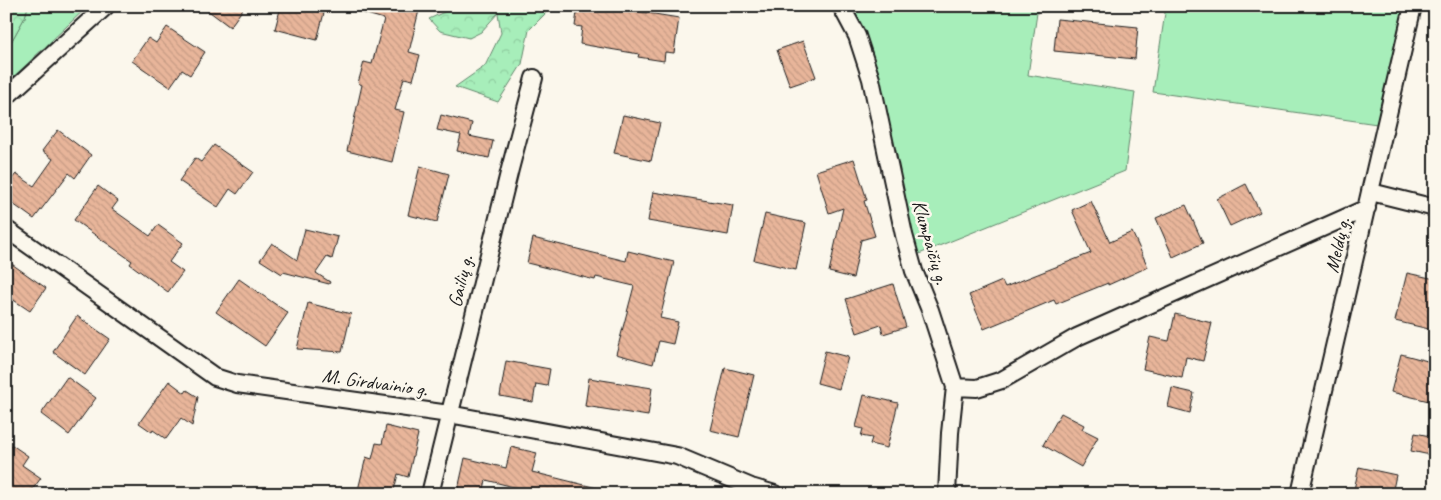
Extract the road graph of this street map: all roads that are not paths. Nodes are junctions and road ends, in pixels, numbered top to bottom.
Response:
1 (106, 6) edge
2 (841, 6) edge
3 (1413, 6) edge
4 (534, 78) dead end
5 (6, 97) edge
6 (1369, 200) junction
7 (1435, 208) edge
8 (6, 229) edge
9 (955, 387) junction
10 (450, 414) junction
11 (430, 494) edge
12 (775, 494) edge
13 (947, 494) edge
14 (1300, 494) edge

1 - 5 street
2 - 9 street, Klumpaičių g.
3 - 6 street, Meldų g.
4 - 10 street, Gailių g.
6 - 7 street
6 - 9 street
6 - 14 street, Meldų g.
8 - 10 street, M. Girdvainio g.
9 - 13 street, Klumpaičių g.
10 - 11 street, Gailių g.
10 - 12 street, M. Girdvainio g.

